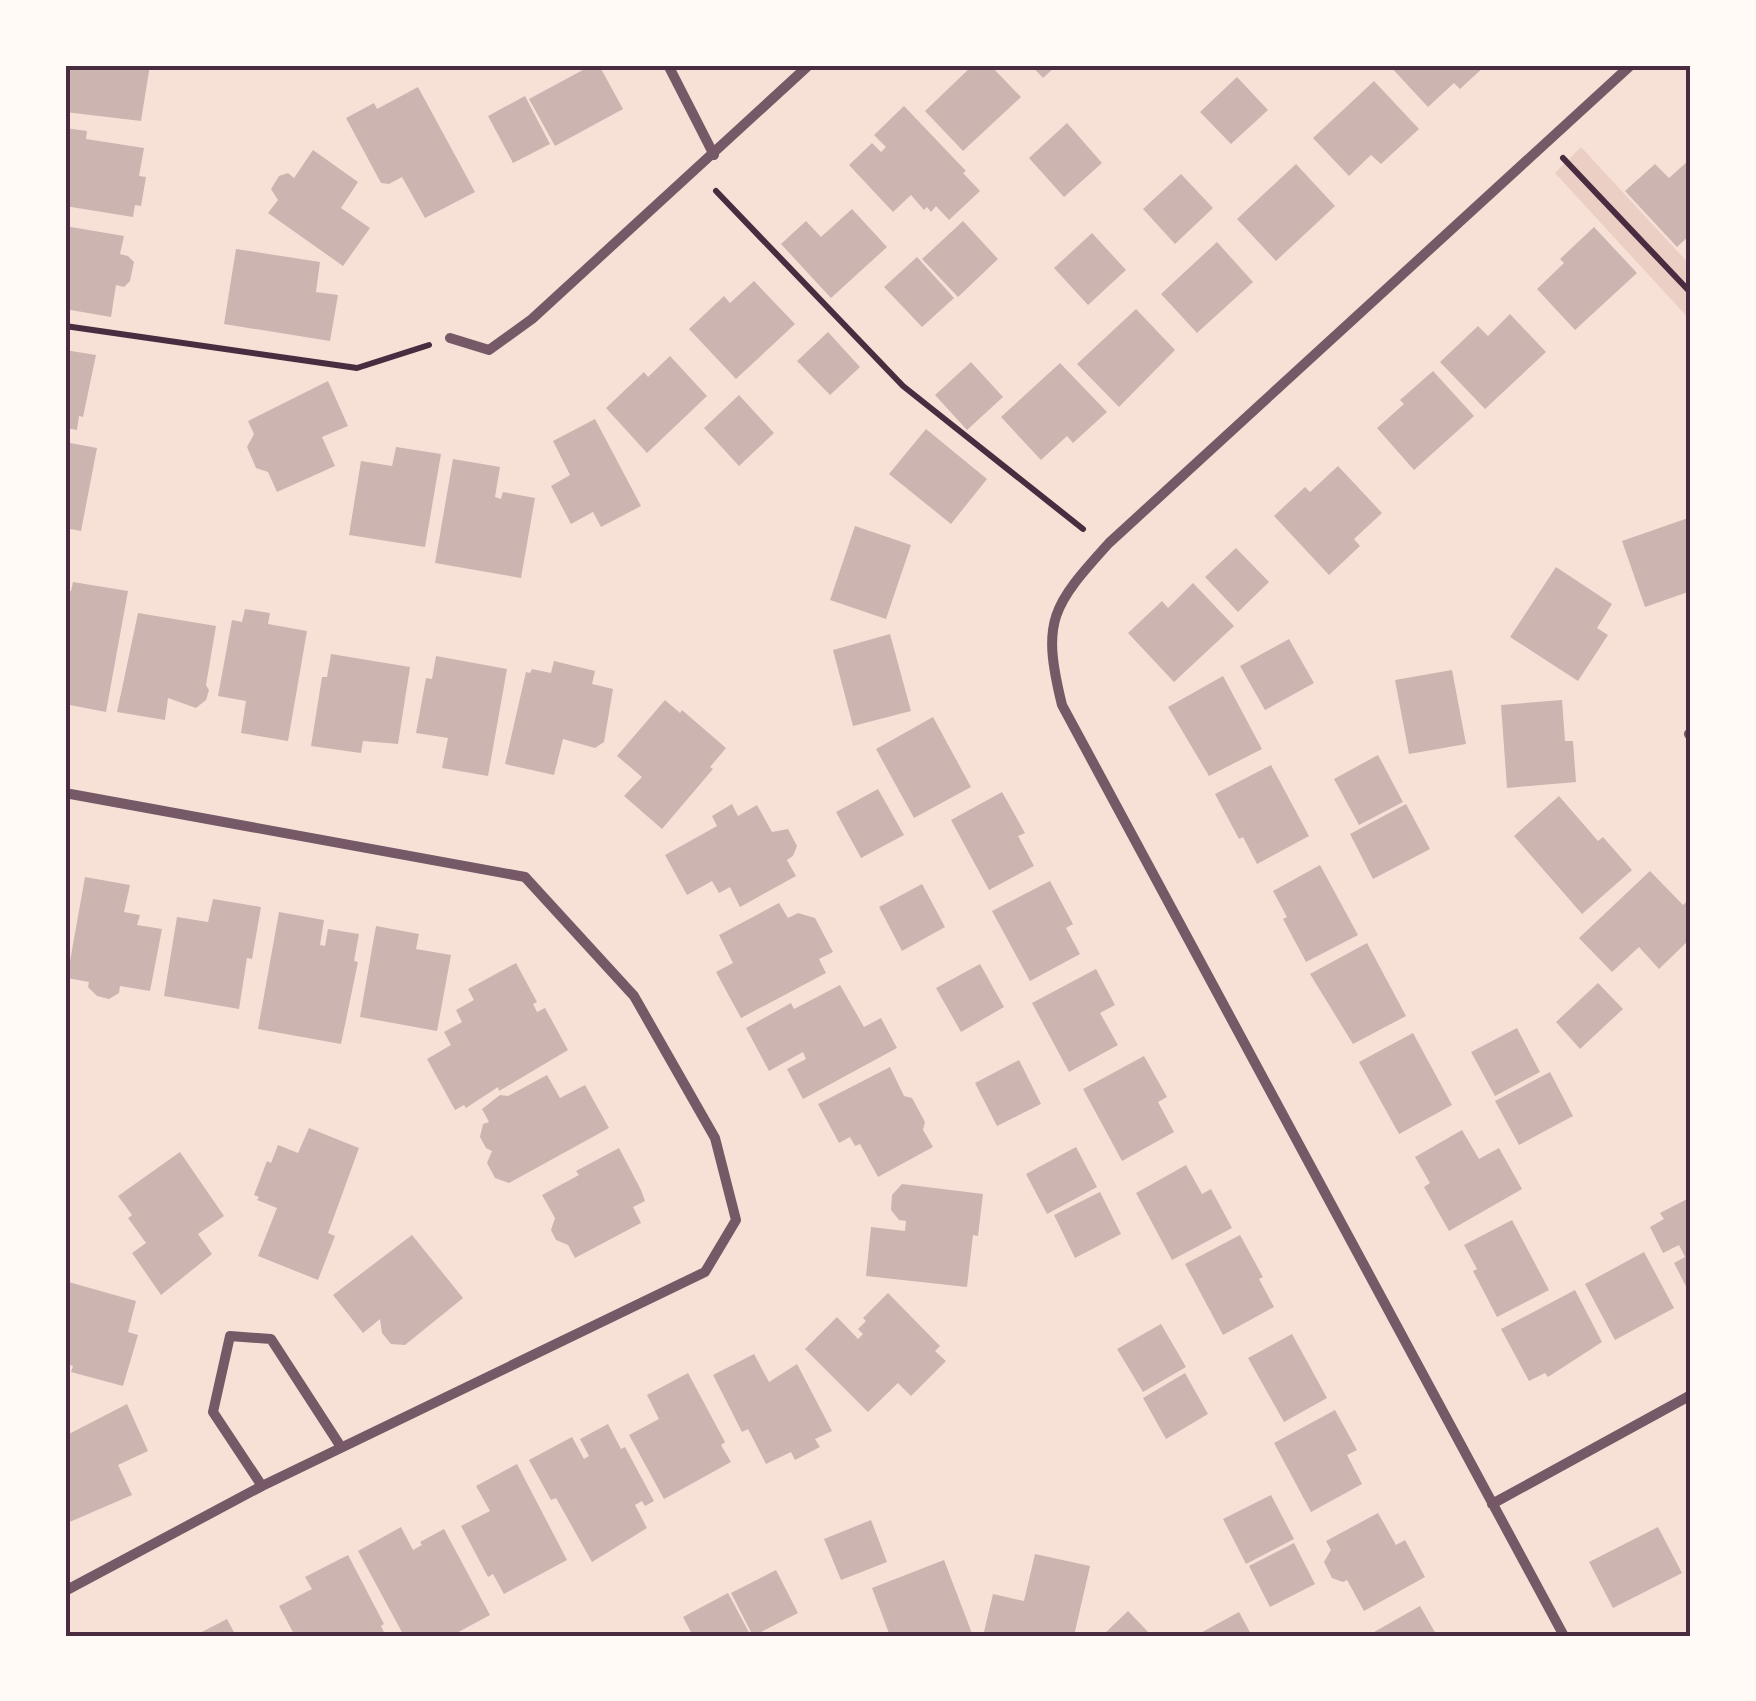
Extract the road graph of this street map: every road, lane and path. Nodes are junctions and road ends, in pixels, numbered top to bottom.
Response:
1 (668, 65) edge
2 (809, 65) edge
3 (1631, 65) edge
4 (1548, 142) junction
5 (714, 155) junction
6 (716, 192) dead end
7 (1691, 293) edge
8 (65, 326) edge
9 (450, 338) joint
10 (1083, 529) dead end
11 (65, 793) edge
12 (1691, 1395) edge
13 (341, 1448) junction
14 (262, 1486) junction
15 (1492, 1504) junction
16 (65, 1591) edge
17 (1564, 1636) edge

1 - 5 street
2 - 5 street
3 - 4 street
4 - 7 path
4 - 15 street
5 - 9 street
6 - 10 path
8 - 9 path
11 - 13 street
12 - 15 street
13 - 14 street
13 - 14 street
14 - 16 street
15 - 17 street

